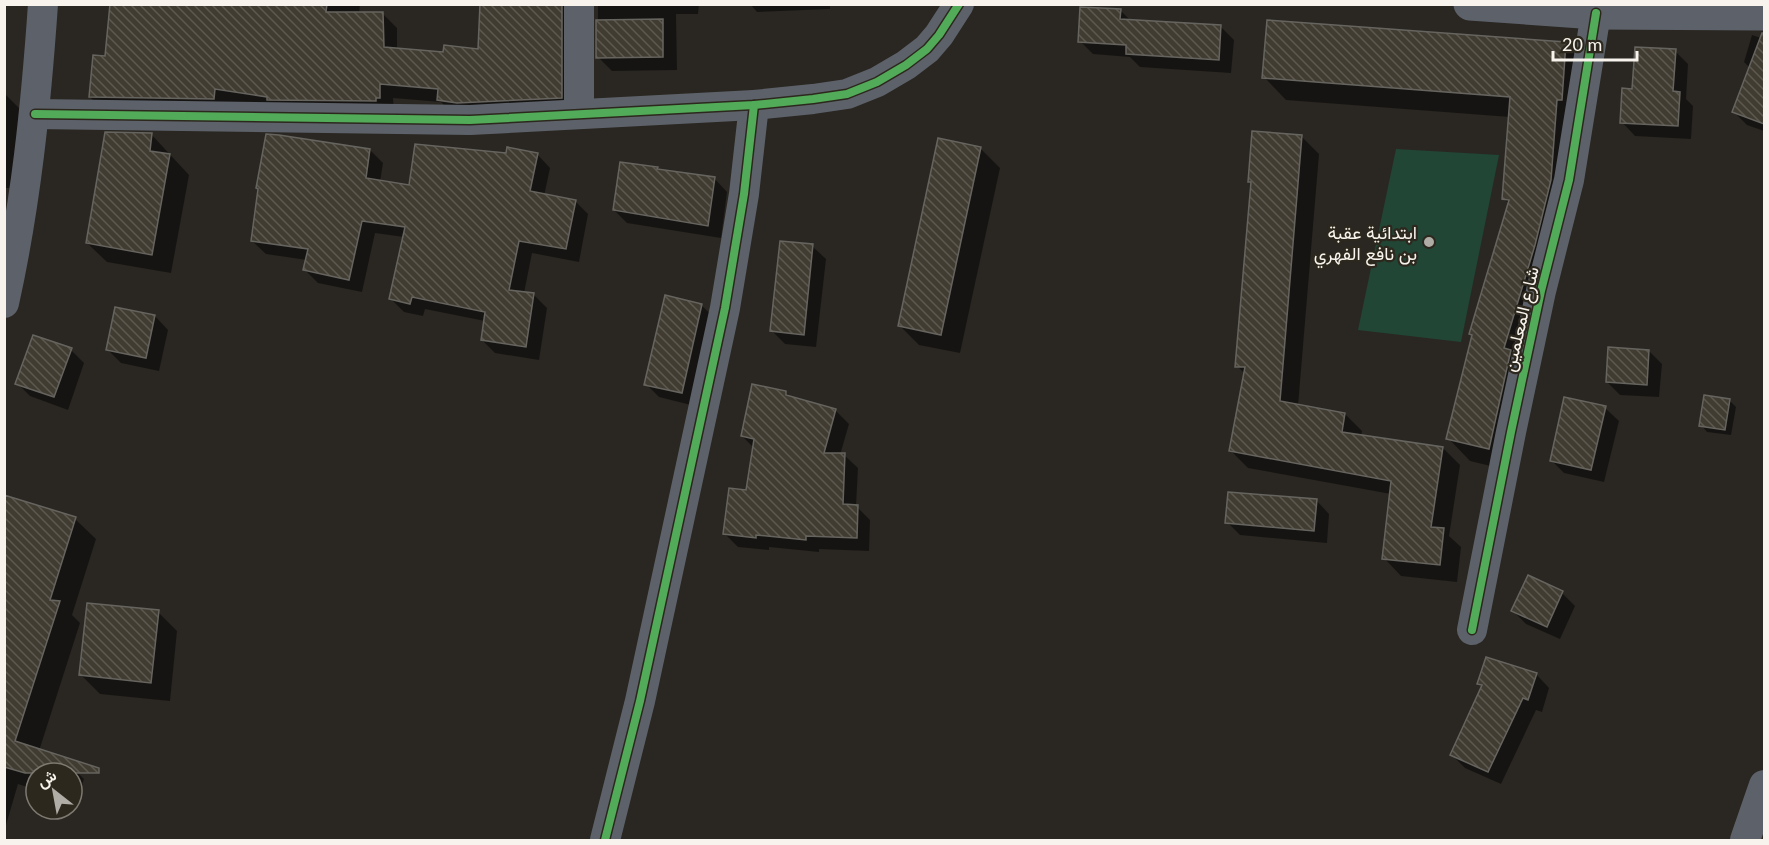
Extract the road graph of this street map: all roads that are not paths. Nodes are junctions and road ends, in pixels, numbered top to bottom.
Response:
1 (44, 4) edge
2 (579, 4) edge
3 (959, 4) edge
4 (1483, 5) edge
5 (1596, 13) junction
6 (1764, 14) edge
7 (754, 105) junction
8 (35, 114) junction
9 (579, 114) junction
10 (13, 219) edge
11 (4, 303) edge
12 (1472, 630) dead end
13 (1764, 785) edge
14 (605, 840) edge
15 (1744, 840) edge

1 - 8 street
2 - 9 street
3 - 7 street
4 - 5 street
5 - 6 street
5 - 12 street, شارع المعلمين
7 - 9 street
7 - 14 street
8 - 9 street
8 - 10 street
10 - 11 street
13 - 15 street

